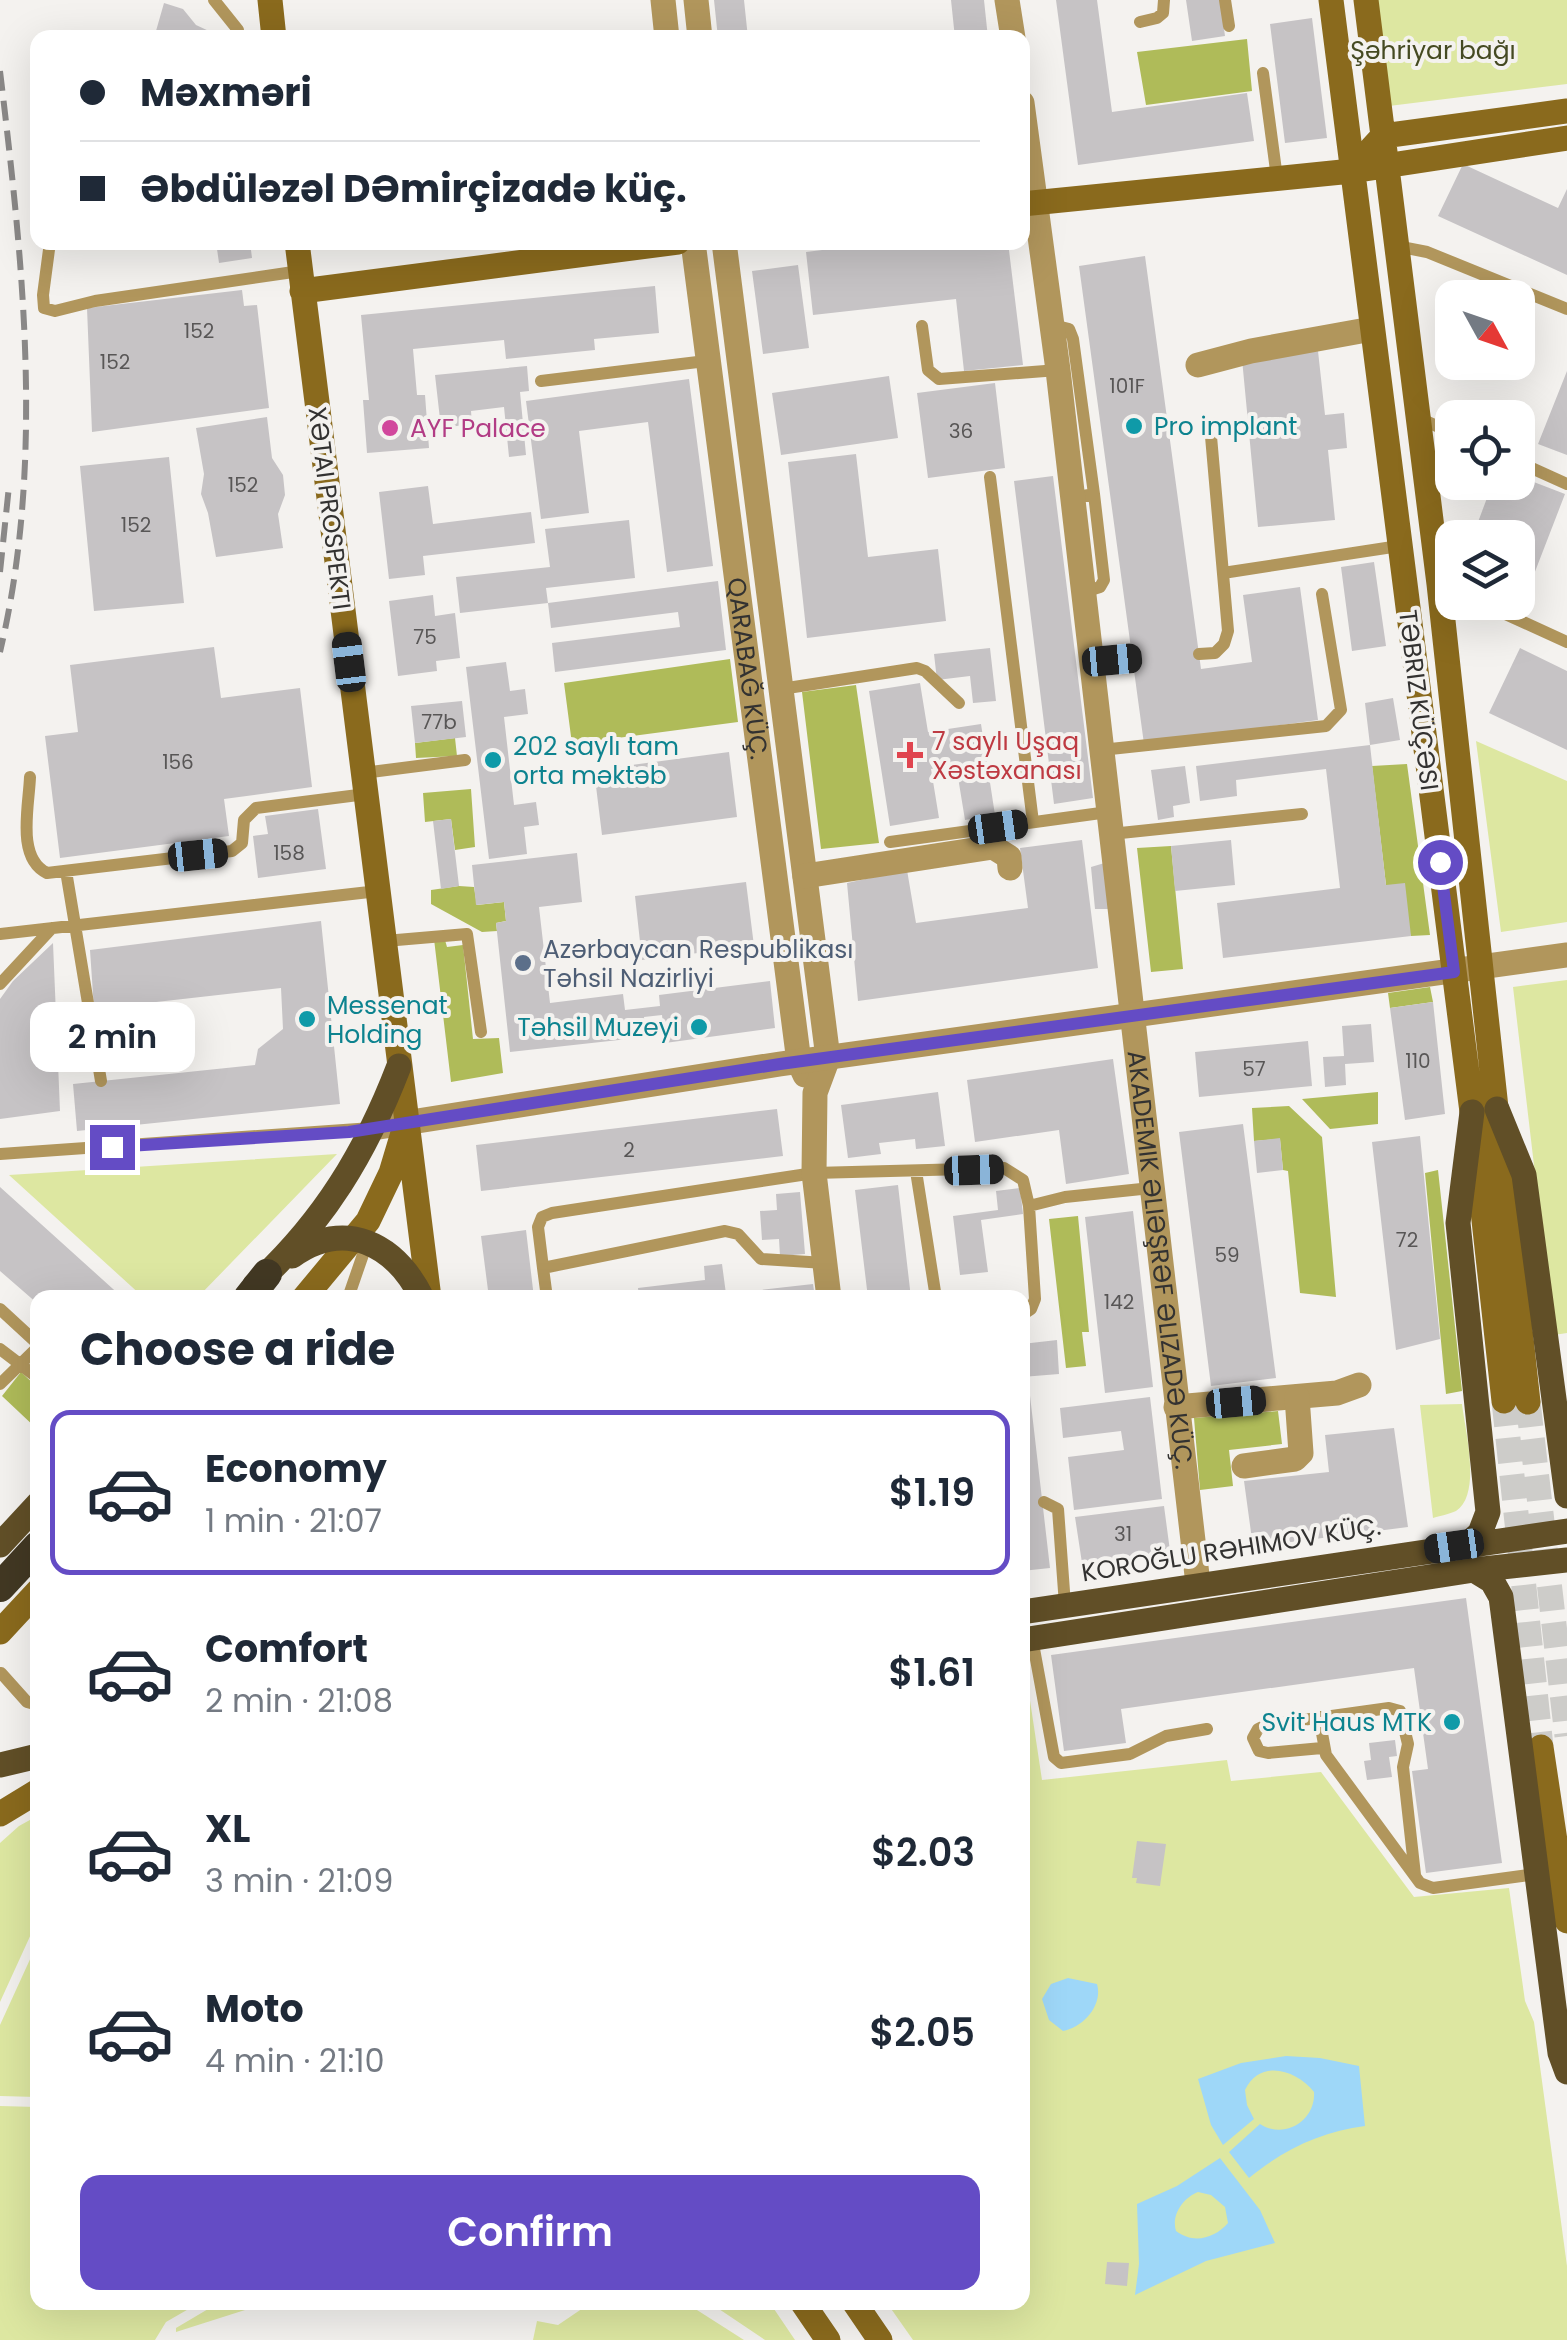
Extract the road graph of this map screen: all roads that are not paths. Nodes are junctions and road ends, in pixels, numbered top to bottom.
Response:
1 (214, 0) edge
2 (270, 0) edge
3 (662, 0) edge
4 (696, 0) edge
5 (1007, 0) edge
6 (1164, 0) edge
7 (1225, 0) edge
8 (1330, 0) edge
9 (1366, 0) edge
10 (1140, 22) dead end
11 (1228, 26) dead end
12 (238, 30) dead end
13 (273, 30) edge
14 (666, 30) edge
15 (699, 30) edge
16 (1012, 30) edge
17 (1263, 73) dead end
18 (1567, 111) edge
19 (1382, 136) junction
20 (1567, 138) edge
21 (1386, 166) junction
22 (1352, 171) junction
23 (1277, 178) junction
24 (1030, 204) edge
25 (1396, 246) junction
26 (49, 250) edge
27 (298, 250) edge
28 (601, 250) edge
29 (694, 250) edge
30 (725, 250) edge
31 (301, 281) junction
32 (1567, 309) edge
33 (922, 326) dead end
34 (1053, 326) junction
35 (1372, 329) junction
36 (706, 360) junction
37 (1198, 365) dead end
38 (1058, 370) junction
39 (540, 381) dead end
40 (744, 394) junction
41 (714, 398) junction
42 (1417, 416) junction
43 (1435, 425) edge
44 (1210, 426) dead end
45 (1535, 470) edge
46 (990, 478) dead end
47 (1567, 484) edge
48 (756, 489) junction
49 (725, 492) junction
50 (1084, 496) junction
51 (1435, 522) edge
52 (1399, 546) junction
53 (1223, 572) junction
54 (1322, 594) dead end
55 (1449, 620) edge
56 (1519, 620) edge
57 (1567, 642) edge
58 (1199, 654) dead end
59 (1132, 658) dead end
60 (1091, 662) junction
61 (781, 689) junction
62 (959, 703) dead end
63 (1101, 750) junction
64 (464, 760) dead end
65 (30, 776) dead end
66 (365, 783) junction
67 (1302, 814) dead end
68 (1033, 822) junction
69 (1109, 823) junction
70 (890, 842) dead end
71 (1010, 868) dead end
72 (66, 871) junction
73 (805, 876) junction
74 (378, 891) junction
75 (73, 925) junction
76 (52, 928) junction
77 (0, 934) edge
78 (385, 941) junction
79 (1567, 955) edge
80 (1480, 968) junction
81 (1454, 972) junction
82 (0, 984) edge
83 (1131, 1015) junction
84 (481, 1032) dead end
85 (828, 1058) junction
86 (798, 1062) junction
87 (399, 1066) junction
88 (101, 1081) dead end
89 (815, 1092) junction
90 (1485, 1110) junction
91 (407, 1122) junction
92 (110, 1128) dead end
93 (373, 1128) junction
94 (112, 1147) junction
95 (0, 1154) edge
96 (916, 1171) junction
97 (814, 1174) junction
98 (1151, 1188) junction
99 (1029, 1206) junction
100 (362, 1241) junction
101 (825, 1263) junction
102 (543, 1268) junction
103 (252, 1290) edge
104 (312, 1290) edge
105 (350, 1290) edge
106 (419, 1290) edge
107 (424, 1290) edge
108 (546, 1290) edge
109 (828, 1290) edge
110 (935, 1290) edge
111 (0, 1309) edge
112 (1030, 1311) edge
113 (30, 1338) edge
114 (0, 1349) edge
115 (30, 1354) edge
116 (18, 1366) junction
117 (30, 1373) edge
118 (0, 1384) edge
119 (1359, 1385) dead end
120 (1296, 1397) junction
121 (1516, 1402) tunnel mouth
122 (1176, 1408) junction
123 (1244, 1466) dead end
124 (1567, 1496) edge
125 (1044, 1502) dead end
126 (30, 1513) edge
127 (1567, 1531) edge
128 (1468, 1543) junction
129 (0, 1545) edge
130 (30, 1555) edge
131 (1567, 1560) edge
132 (1474, 1570) junction
133 (1198, 1584) junction
134 (0, 1587) edge
135 (30, 1600) edge
136 (1065, 1605) junction
137 (1030, 1611) edge
138 (0, 1632) edge
139 (1030, 1649) edge
140 (1030, 1657) edge
141 (1, 1673) edge
142 (30, 1703) edge
143 (1319, 1717) junction
144 (1207, 1729) dead end
145 (1322, 1748) junction
146 (1542, 1748) tunnel mouth
147 (30, 1758) edge
148 (0, 1766) edge
149 (30, 1797) edge
150 (0, 1814) edge
151 (1536, 1874) junction
152 (1415, 1875) junction
153 (1567, 1920) edge
154 (1567, 2072) edge
155 (807, 2310) edge
156 (859, 2310) edge
157 (828, 2340) edge
158 (880, 2340) edge

1 - 12 lane
2 - 13 main road
3 - 14 street
4 - 15 street
5 - 16 street
6 - 10 lane
7 - 11 lane
8 - 22 main road, TƏBRIZ KÜÇƏSI
9 - 19 main road, TƏBRIZ KÜÇƏSI
17 - 23 lane
18 - 19 main road
19 - 21 main road, TƏBRIZ KÜÇƏSI
19 - 22 main road
20 - 21 main road
21 - 22 main road
21 - 25 main road, TƏBRIZ KÜÇƏSI
22 - 23 main road
22 - 35 main road, TƏBRIZ KÜÇƏSI
23 - 24 main road
24 - 34 street, AKADEMIK ƏLIƏŞRƏF ƏLIZADƏ KÜÇ.
25 - 32 lane
25 - 42 main road, TƏBRIZ KÜÇƏSI
26 - 31 lane
27 - 31 main road, XƏTAI PROSPEKTI
28 - 31 main road
29 - 36 street, QARABAĞ KÜÇ.
30 - 40 street, QARABAĞ KÜÇ.
31 - 66 main road, XƏTAI PROSPEKTI
33 - 38 lane
34 - 38 street, AKADEMIK ƏLIƏŞRƏF ƏLIZADƏ KÜÇ.
34 - 50 lane
35 - 37 street
35 - 52 main road, TƏBRIZ KÜÇƏSI
36 - 39 lane
36 - 41 street, QARABAĞ KÜÇ.
38 - 50 street, AKADEMIK ƏLIƏŞRƏF ƏLIZADƏ KÜÇ.
40 - 41 street
40 - 48 street, QARABAĞ KÜÇ.
41 - 49 street, QARABAĞ KÜÇ.
42 - 43 lane
42 - 51 main road, TƏBRIZ KÜÇƏSI
44 - 53 lane
45 - 47 lane
46 - 68 lane
48 - 49 street
48 - 61 street, QARABAĞ KÜÇ.
49 - 86 street, QARABAĞ KÜÇ.
50 - 60 street, AKADEMIK ƏLIƏŞRƏF ƏLIZADƏ KÜÇ.
52 - 53 lane
52 - 81 main road, TƏBRIZ KÜÇƏSI
53 - 58 lane
54 - 63 lane
55 - 80 main road, TƏBRIZ KÜÇƏSI
56 - 57 lane
59 - 60 lane
60 - 63 street, AKADEMIK ƏLIƏŞRƏF ƏLIZADƏ KÜÇ.
61 - 62 lane
61 - 73 street, QARABAĞ KÜÇ.
63 - 69 street, AKADEMIK ƏLIƏŞRƏF ƏLIZADƏ KÜÇ.
64 - 66 lane
65 - 72 lane
66 - 72 lane
66 - 74 main road, XƏTAI PROSPEKTI
67 - 69 lane
68 - 69 lane
68 - 70 lane
69 - 83 street, AKADEMIK ƏLIƏŞRƏF ƏLIZADƏ KÜÇ.
71 - 73 street
72 - 75 lane
73 - 85 street, QARABAĞ KÜÇ.
74 - 75 lane
74 - 78 main road, XƏTAI PROSPEKTI
75 - 76 lane
75 - 88 lane
76 - 77 lane
76 - 82 lane
78 - 84 lane
78 - 87 main road, XƏTAI PROSPEKTI
79 - 80 street
80 - 81 street
80 - 90 main road, TƏBRIZ KÜÇƏSI
81 - 83 street
81 - 90 main road, TƏBRIZ KÜÇƏSI
83 - 85 street
83 - 98 street, AKADEMIK ƏLIƏŞRƏF ƏLIZADƏ KÜÇ.
85 - 86 street
85 - 89 street, QARABAĞ KÜÇ.
86 - 89 street, QARABAĞ KÜÇ.
86 - 91 street
87 - 91 main road, XƏTAI PROSPEKTI
87 - 93 main road
89 - 97 street, QARABAĞ KÜÇ.
90 - 121 main road, TƏBRIZ KÜÇƏSI
90 - 124 main road
90 - 128 main road
91 - 93 street
91 - 100 main road
91 - 107 main road, XƏTAI PROSPEKTI
92 - 94 lane
93 - 94 lane
93 - 103 main road
94 - 95 lane
96 - 97 lane
96 - 99 lane
96 - 110 lane
97 - 101 street, QARABAĞ KÜÇ.
97 - 102 lane
98 - 99 lane
98 - 122 street, AKADEMIK ƏLIƏŞRƏF ƏLIZADƏ KÜÇ.
99 - 112 lane
100 - 103 main road
100 - 104 main road
100 - 105 lane
100 - 106 main road
101 - 102 lane
101 - 109 street, QARABAĞ KÜÇ.
102 - 108 lane
111 - 113 lane
114 - 116 lane
115 - 116 lane
116 - 117 lane
116 - 118 lane
119 - 120 street
120 - 122 street
120 - 123 street
122 - 133 street, AKADEMIK ƏLIƏŞRƏF ƏLIZADƏ KÜÇ.
125 - 136 lane
126 - 129 main road
127 - 128 main road, KOROĞLU RƏHIMOV KÜÇ.
128 - 133 main road, KOROĞLU RƏHIMOV KÜÇ.
130 - 134 highway
131 - 132 main road
132 - 139 main road
132 - 151 main road
133 - 136 main road, KOROĞLU RƏHIMOV KÜÇ.
135 - 138 main road
136 - 137 main road, KOROĞLU RƏHIMOV KÜÇ.
140 - 144 lane
141 - 142 lane
143 - 145 lane
143 - 145 lane
143 - 152 lane
145 - 152 lane
146 - 153 main road
147 - 148 main road
149 - 150 main road
151 - 152 lane
151 - 154 main road
155 - 157 main road
156 - 158 main road

